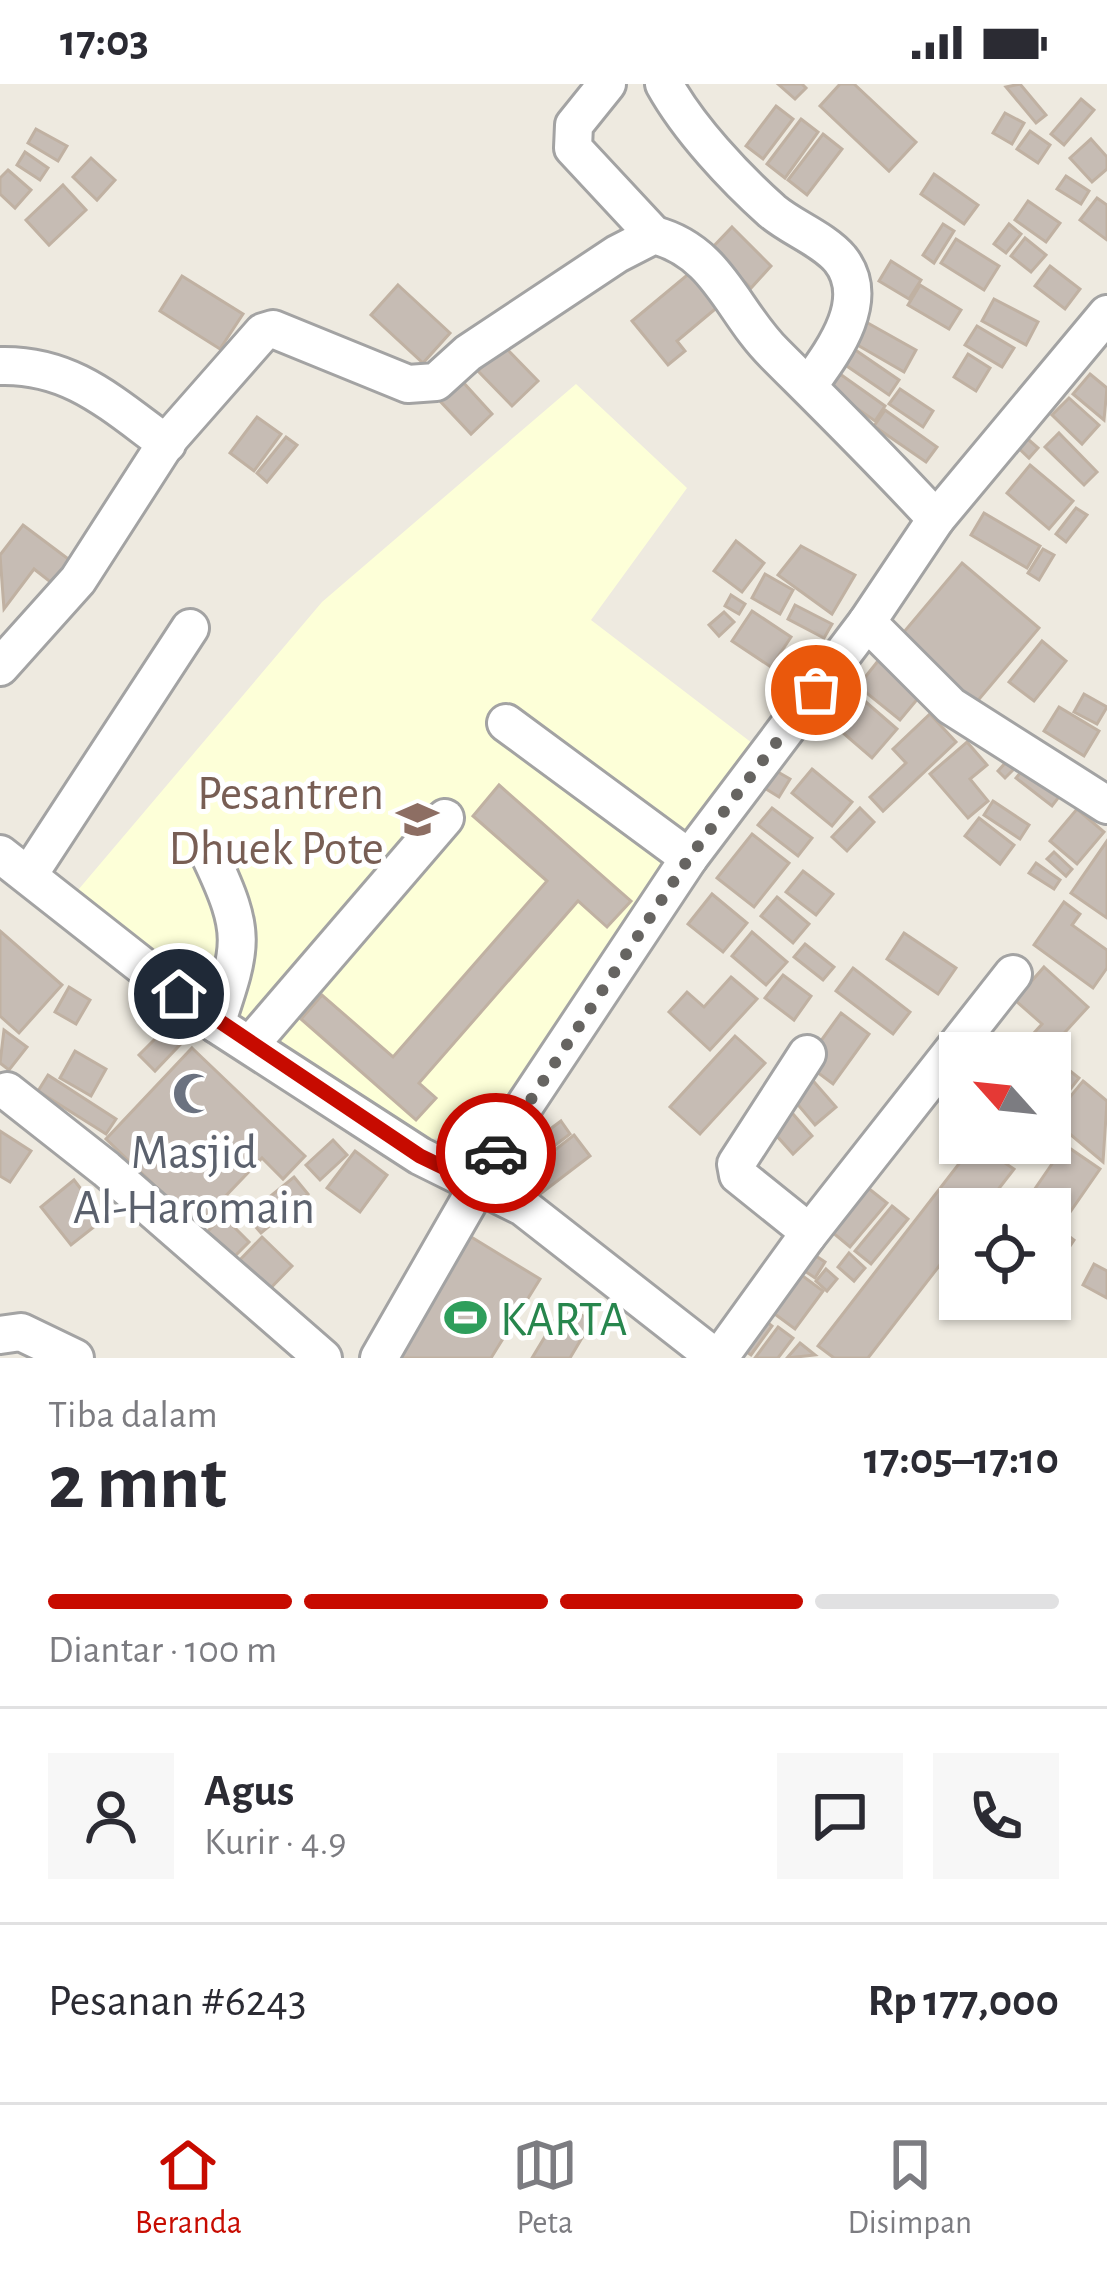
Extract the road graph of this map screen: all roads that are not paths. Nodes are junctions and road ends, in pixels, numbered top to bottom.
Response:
1 (607, 84) edge
2 (664, 84) edge
3 (654, 236) junction
4 (1107, 314) edge
5 (0, 366) edge
6 (809, 385) junction
7 (167, 443) junction
8 (936, 519) junction
9 (867, 622) junction
10 (190, 628) dead end
11 (3, 659) edge
12 (506, 723) dead end
13 (1107, 805) edge
14 (445, 818) dead end
15 (211, 858) dead end
16 (689, 858) junction
17 (15, 863) edge
18 (1013, 974) dead end
19 (216, 1024) junction
20 (250, 1045) junction
21 (807, 1054) dead end
22 (7, 1090) dead end
23 (478, 1184) junction
24 (807, 1236) junction
25 (0, 1335) edge
26 (75, 1358) edge
27 (323, 1358) edge
28 (379, 1358) edge
29 (718, 1358) edge

1 - 3 street
2 - 6 street
3 - 6 street
3 - 7 street
4 - 8 street
5 - 7 street
6 - 8 street
7 - 11 street
8 - 9 street
9 - 13 street
9 - 16 street
10 - 17 street
12 - 16 street
14 - 20 street
15 - 19 street
16 - 23 street
17 - 19 street
18 - 24 street
19 - 20 street
20 - 23 street
21 - 24 street
22 - 27 street
23 - 28 street
23 - 29 street
24 - 29 street
25 - 26 street

